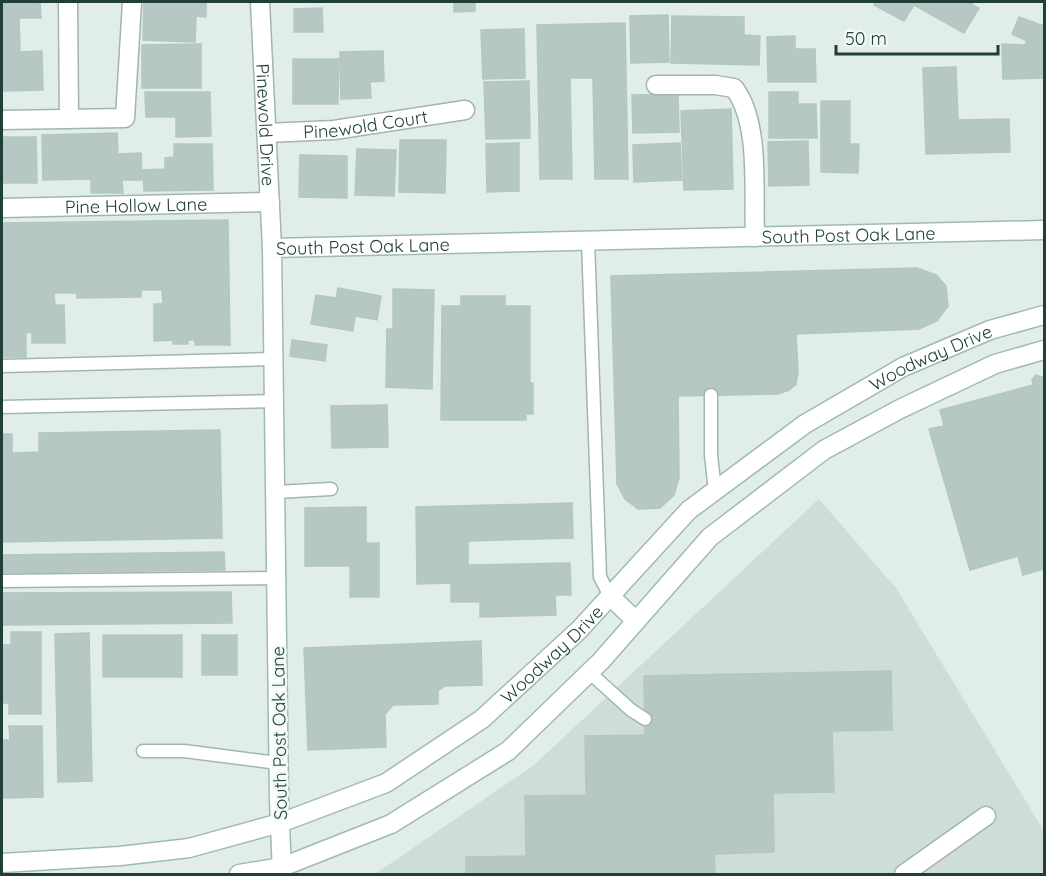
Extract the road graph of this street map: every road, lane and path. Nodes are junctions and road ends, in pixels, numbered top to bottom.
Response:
1 (68, 2) edge
2 (132, 2) edge
3 (260, 2) edge
4 (656, 84) dead end
5 (465, 110) dead end
6 (69, 119) junction
7 (2, 120) edge
8 (267, 133) junction
9 (270, 202) junction
10 (2, 208) edge
11 (1044, 230) edge
12 (755, 237) junction
13 (588, 241) junction
14 (272, 248) junction
15 (1044, 315) edge
16 (1044, 350) edge
17 (274, 359) junction
18 (2, 366) edge
19 (711, 395) dead end
20 (275, 402) junction
21 (2, 407) edge
22 (805, 424) junction
23 (824, 450) junction
24 (331, 489) dead end
25 (715, 491) junction
26 (276, 492) junction
27 (277, 578) junction
28 (2, 581) edge
29 (610, 596) junction
30 (636, 621) junction
31 (589, 672) junction
32 (645, 719) dead end
33 (143, 750) dead end
34 (278, 763) junction
35 (986, 816) dead end
36 (280, 823) junction
37 (2, 863) edge
38 (282, 871) edge
39 (239, 874) edge
40 (904, 874) edge

1 - 6 street
2 - 6 street
3 - 8 street, Pinewold Drive
4 - 12 street
5 - 8 street, Pinewold Court
6 - 7 street
8 - 9 street, Pinewold Drive
9 - 10 street, Pine Hollow Lane
9 - 14 street, Pinewold Drive
11 - 12 street, South Post Oak Lane
12 - 13 street, South Post Oak Lane
13 - 14 street, South Post Oak Lane
13 - 29 lane
14 - 17 street, South Post Oak Lane
15 - 22 street, Woodway Drive
16 - 23 street, Woodway Drive
17 - 18 lane
17 - 20 street, South Post Oak Lane
19 - 25 lane
20 - 21 lane
20 - 26 street, South Post Oak Lane
22 - 23 street
22 - 25 street, Woodway Drive
23 - 30 street, Woodway Drive
24 - 26 lane
25 - 29 street, Woodway Drive
26 - 27 street, South Post Oak Lane
27 - 28 lane
27 - 34 street, South Post Oak Lane
29 - 30 street
29 - 36 street, Woodway Drive
30 - 31 street, Woodway Drive
31 - 32 lane
31 - 38 street, Woodway Drive
33 - 34 lane
34 - 36 street, South Post Oak Lane
35 - 40 street
36 - 37 street, Woodway Drive
36 - 38 street, South Post Oak Lane
38 - 39 street, Woodway Drive

